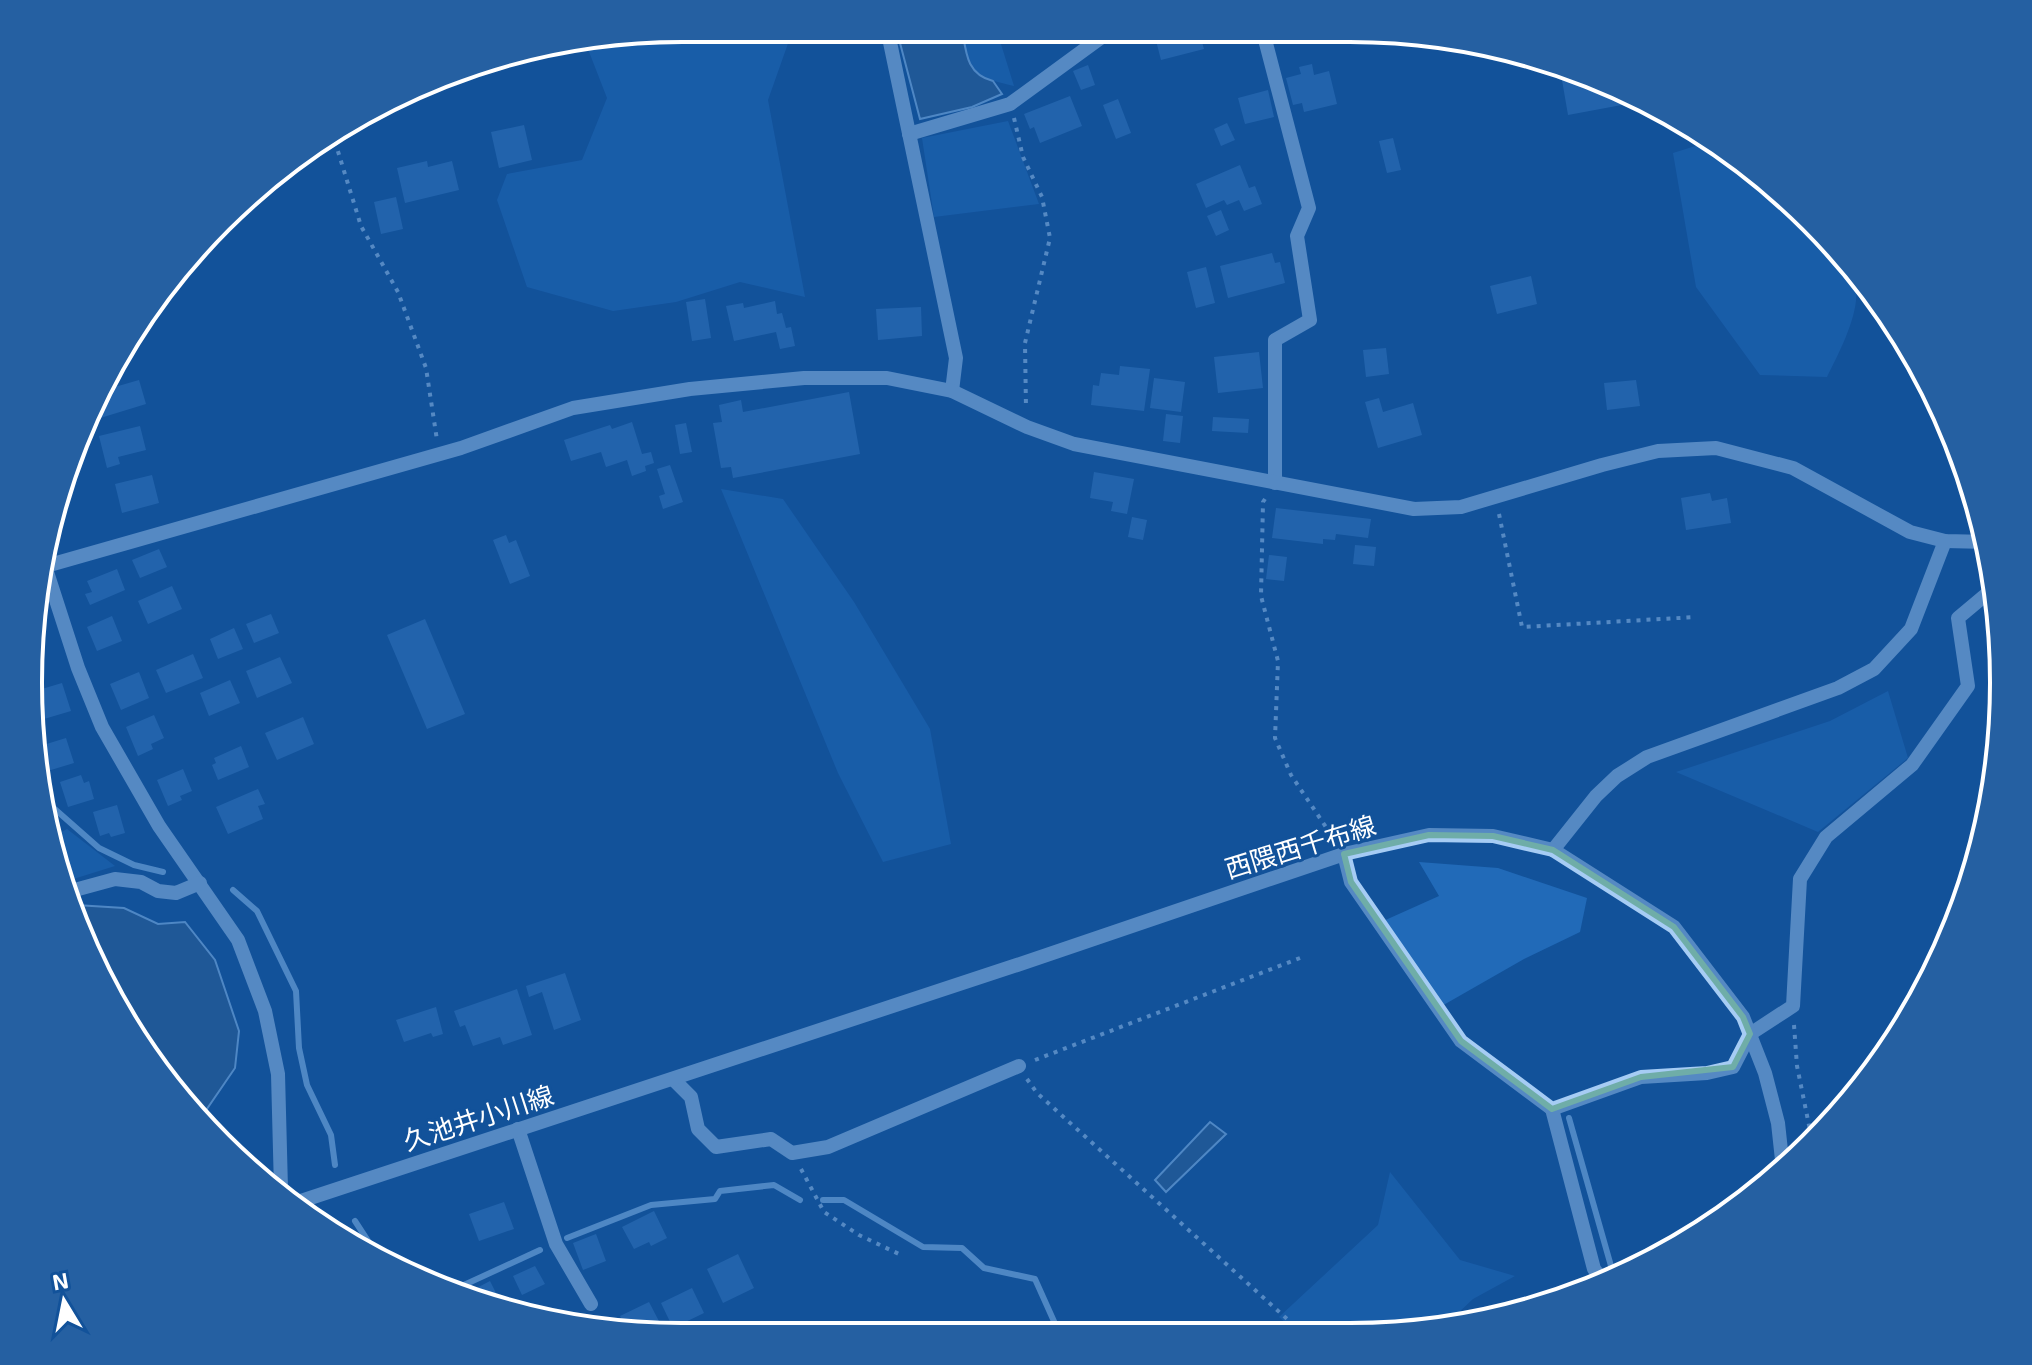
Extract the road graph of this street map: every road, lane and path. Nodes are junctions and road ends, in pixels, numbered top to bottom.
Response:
1 (890, 42) edge
2 (1095, 42) edge
3 (1266, 42) edge
4 (1010, 104) junction
5 (909, 134) junction
6 (336, 144) edge
7 (952, 391) junction
8 (1027, 427) junction
9 (439, 454) junction
10 (1275, 483) junction
11 (1496, 496) junction
12 (1945, 541) junction
13 (1974, 542) edge
14 (53, 565) edge
15 (50, 580) edge
16 (1984, 596) edge
17 (1696, 617) dead end
18 (1553, 850) junction
19 (1344, 854) junction
20 (200, 883) junction
21 (77, 889) edge
22 (1300, 958) dead end
23 (1793, 1006) junction
24 (1750, 1034) junction
25 (1019, 1066) junction
26 (673, 1079) junction
27 (1552, 1109) junction
28 (1809, 1127) edge
29 (518, 1129) junction
30 (792, 1153) junction
31 (1781, 1155) edge
32 (281, 1181) edge
33 (305, 1200) edge
34 (901, 1255) dead end
35 (1597, 1273) edge
36 (591, 1304) dead end
37 (1292, 1323) edge

1 - 5 street
2 - 4 street
3 - 10 street
4 - 5 street
4 - 8 path
5 - 7 street
6 - 9 path
7 - 8 street
7 - 9 street
8 - 10 street
9 - 14 street
10 - 11 street
10 - 19 path
11 - 12 street
11 - 17 path
12 - 13 street
12 - 18 street
15 - 20 street
16 - 23 street
18 - 19 street, 西隈西千布線
18 - 24 street, 西隈西千布線
19 - 26 street, 西隈西千布線
19 - 27 street
20 - 21 street
20 - 32 street
22 - 25 path
23 - 24 street
23 - 28 path
24 - 27 street
24 - 31 street, 西隈西千布線
25 - 30 street
25 - 37 path
26 - 29 street, 久池井小川線
26 - 30 street
27 - 35 street
29 - 33 street, 久池井小川線
29 - 36 street
30 - 34 path

